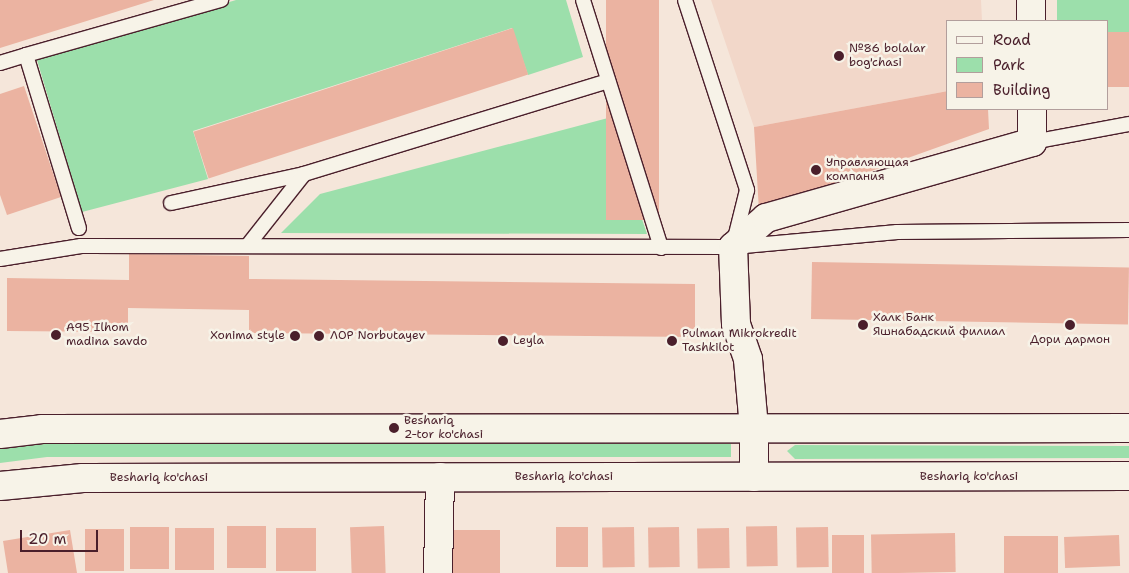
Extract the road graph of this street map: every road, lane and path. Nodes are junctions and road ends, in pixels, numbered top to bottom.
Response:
1 (222, 0) edge
2 (583, 0) edge
3 (1031, 0) edge
4 (687, 1) edge
5 (1031, 20) edge
6 (26, 56) junction
7 (0, 63) edge
8 (608, 81) junction
9 (1032, 110) edge
10 (1129, 124) edge
11 (1032, 142) junction
12 (304, 174) junction
13 (171, 203) dead end
14 (80, 228) dead end
15 (1129, 230) edge
16 (248, 245) junction
17 (733, 247) junction
18 (661, 248) junction
19 (0, 259) edge
20 (754, 428) junction
21 (1129, 428) edge
22 (0, 434) edge
23 (1129, 476) edge
24 (440, 477) junction
25 (754, 477) junction
26 (0, 486) edge
27 (438, 573) edge

1 - 6 lane
2 - 8 lane
3 - 5 main road
4 - 17 lane
6 - 7 lane
6 - 14 lane
8 - 12 lane
8 - 18 lane
9 - 11 main road
10 - 11 lane
11 - 17 main road
12 - 13 lane
12 - 16 lane
15 - 17 lane
16 - 18 lane
16 - 19 lane
17 - 18 lane
17 - 20 main road
20 - 21 main road
20 - 22 main road
20 - 25 main road
23 - 25 main road, Beshariq ko'chasi
24 - 25 main road, Beshariq ko'chasi
24 - 26 main road, Beshariq ko'chasi
24 - 27 main road

